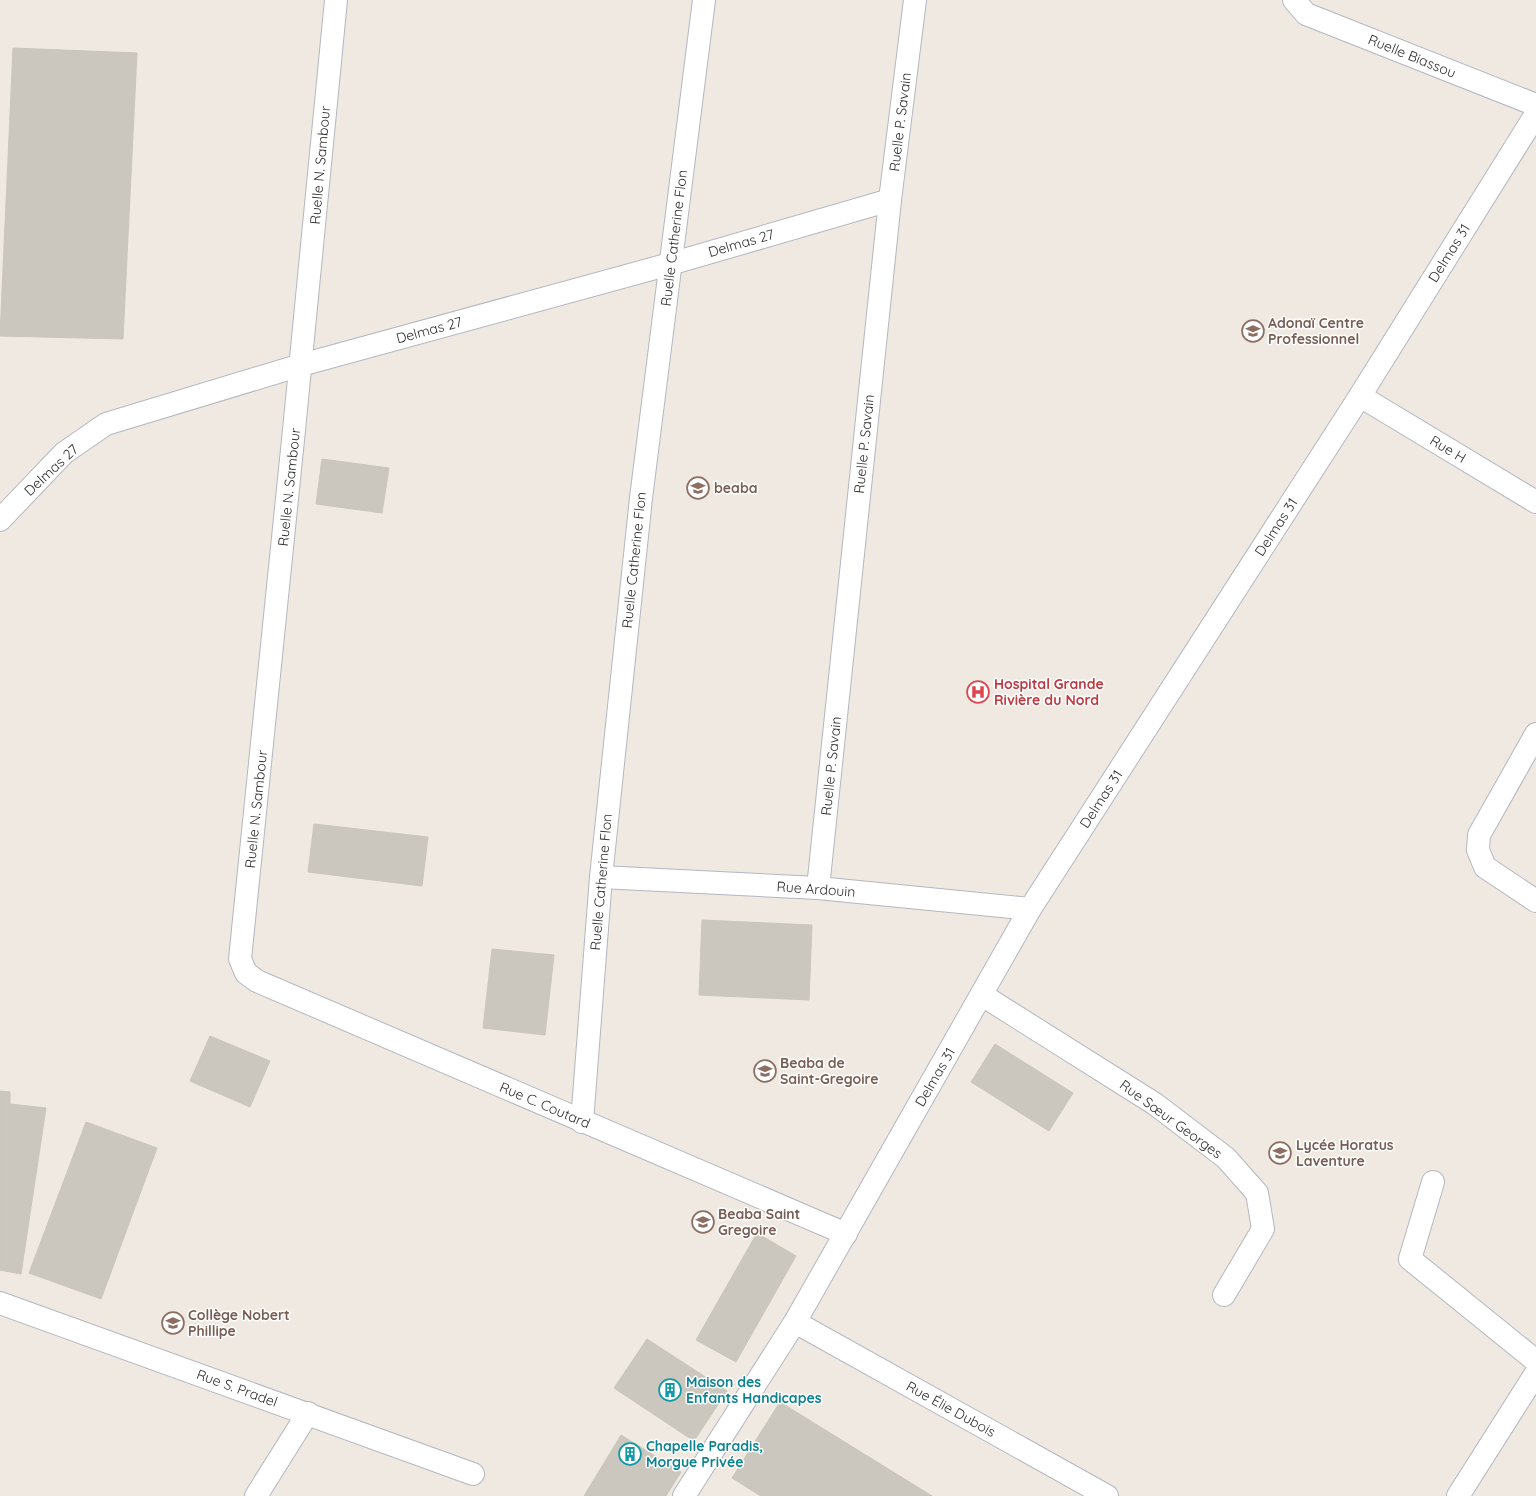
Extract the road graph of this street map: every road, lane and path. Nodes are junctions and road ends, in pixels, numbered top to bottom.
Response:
1 (336, 0) edge
2 (704, 0) edge
3 (915, 0) edge
4 (1294, 0) edge
5 (1536, 105) edge
6 (1536, 114) edge
7 (890, 200) junction
8 (670, 264) junction
9 (301, 365) junction
10 (1360, 396) junction
11 (1536, 502) edge
12 (0, 520) edge
13 (1536, 734) edge
14 (601, 877) junction
15 (818, 888) junction
16 (1536, 901) edge
17 (1030, 909) junction
18 (246, 973) joint
19 (982, 995) junction
20 (582, 1122) junction
21 (1433, 1182) dead end
22 (846, 1234) junction
23 (1224, 1295) dead end
24 (0, 1303) edge
25 (795, 1322) junction
26 (1536, 1361) edge
27 (1536, 1373) edge
28 (308, 1413) junction
29 (473, 1474) dead end
30 (256, 1496) edge
31 (684, 1496) edge
32 (1107, 1496) edge
33 (1458, 1496) edge

1 - 9 street, Ruelle N. Sambour
2 - 8 street, Ruelle Catherine Flon
3 - 7 street, Ruelle P. Savain
4 - 5 street, Ruelle Biassou
6 - 10 street, Delmas 31
7 - 8 street, Delmas 27
7 - 15 street, Ruelle P. Savain
8 - 9 street, Delmas 27
8 - 14 street, Ruelle Catherine Flon
9 - 12 street, Delmas 27
9 - 18 street, Ruelle N. Sambour
10 - 11 street, Rue H
10 - 17 street, Delmas 31
13 - 16 street
14 - 15 street, Rue Ardouin
14 - 20 street, Ruelle Catherine Flon
15 - 17 street, Rue Ardouin
17 - 19 street, Delmas 31
18 - 20 street, Rue C. Coutard
19 - 22 street, Delmas 31
19 - 23 street, Rue Sœur Georges
20 - 22 street, Rue C. Coutard
21 - 26 street
22 - 25 street, Delmas 31
24 - 28 street, Rue S. Pradel
25 - 31 street, Delmas 31
25 - 32 street, Rue Élie Dubois
27 - 33 street
28 - 29 street, Rue S. Pradel
28 - 30 street

